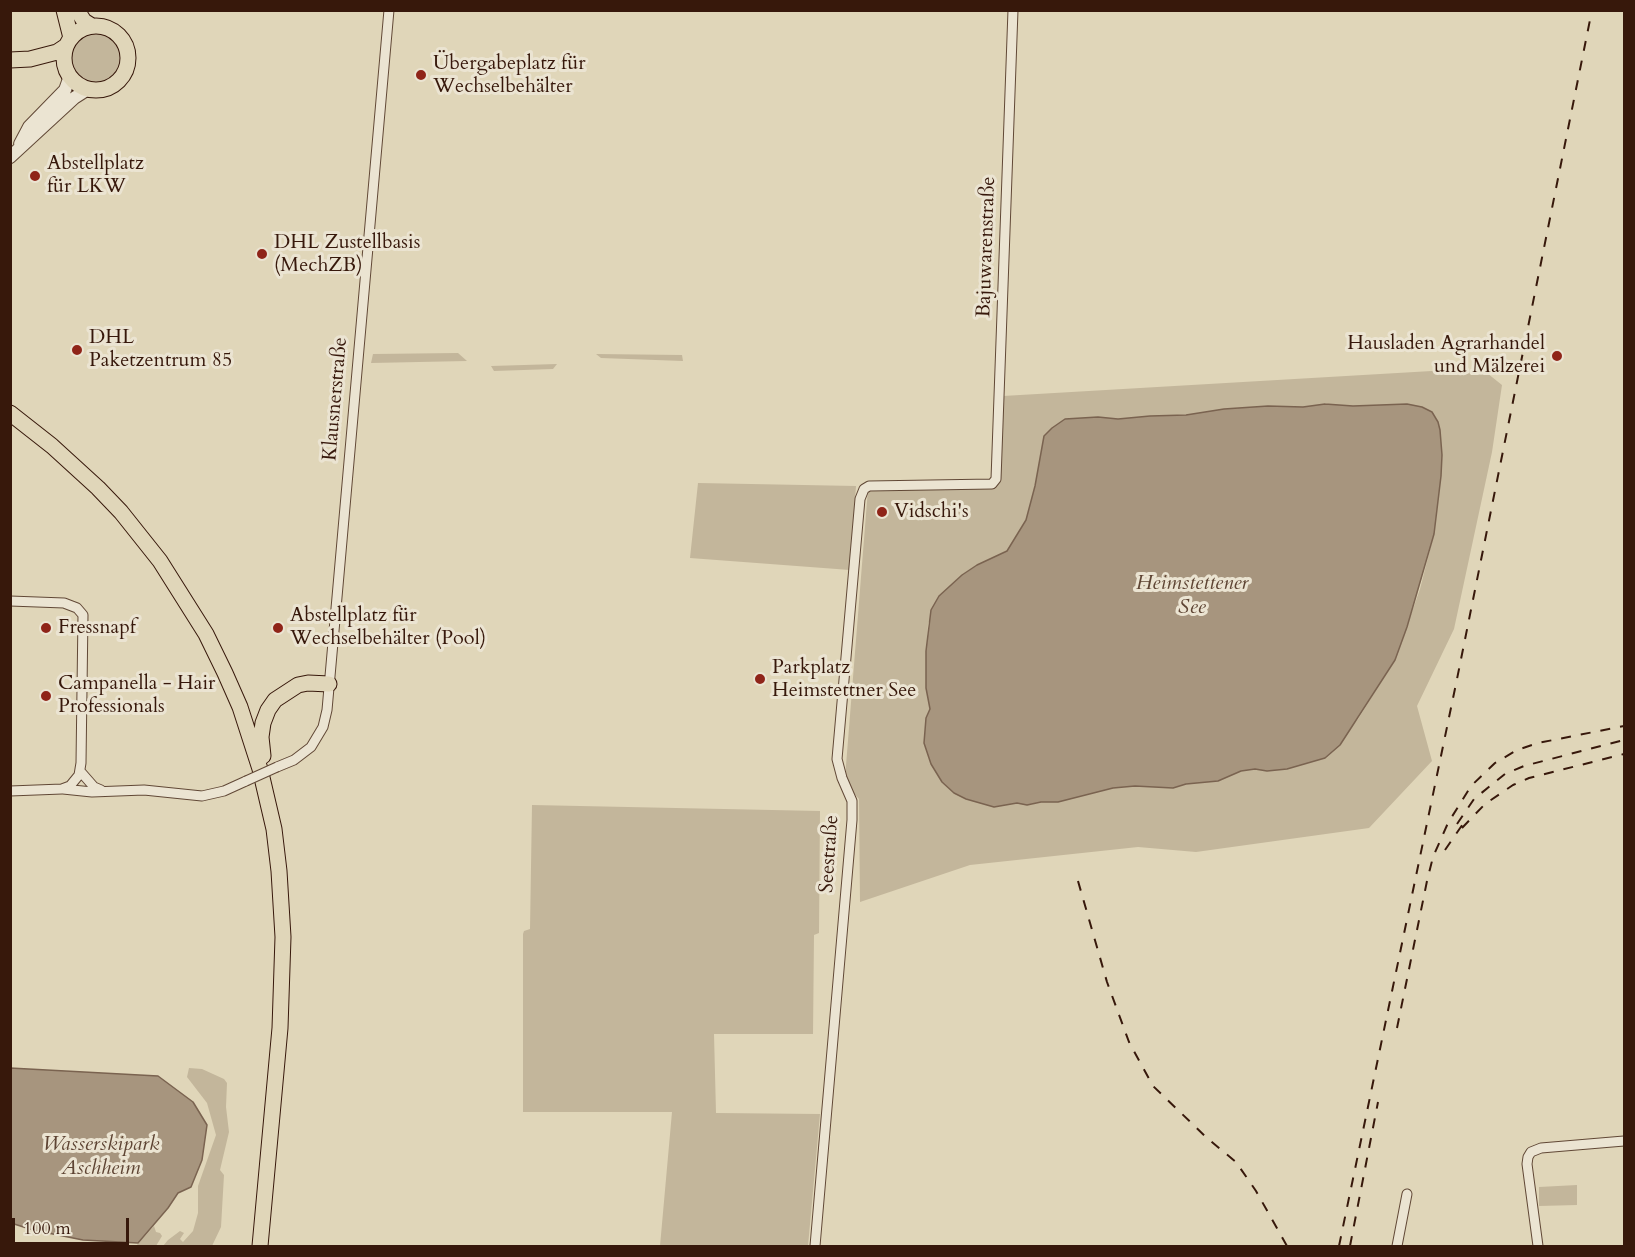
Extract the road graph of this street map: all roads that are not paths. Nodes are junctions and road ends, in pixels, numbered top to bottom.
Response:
1 (64, 10) edge
2 (77, 10) edge
3 (389, 10) edge
4 (1013, 10) edge
5 (92, 26) junction
6 (69, 42) junction
7 (30, 59) junction
8 (10, 60) edge
9 (68, 73) junction
10 (88, 89) junction
11 (14, 153) edge
12 (10, 413) edge
13 (992, 484) joint
14 (10, 601) edge
15 (329, 684) junction
16 (80, 771) junction
17 (62, 789) junction
18 (10, 790) edge
19 (101, 790) junction
20 (270, 811) junction
21 (1624, 1141) edge
22 (1407, 1194) dead end
23 (260, 1246) edge
24 (815, 1246) edge
25 (1397, 1246) edge
26 (1538, 1246) edge

1 - 6 main road
2 - 5 main road
3 - 15 street, Klausnerstraße
4 - 13 street, Bajuwarenstraße
5 - 6 main road
5 - 10 main road
6 - 7 main road
6 - 9 main road
7 - 8 main road
7 - 9 main road
9 - 10 main road
9 - 11 street
10 - 11 street
12 - 20 main road
13 - 24 street, Seestraße
14 - 16 street
15 - 19 street, Klausnerstraße, bridge
15 - 20 main road
16 - 17 street
16 - 19 street
17 - 18 street
17 - 19 street
20 - 23 main road
21 - 26 street
22 - 25 street

